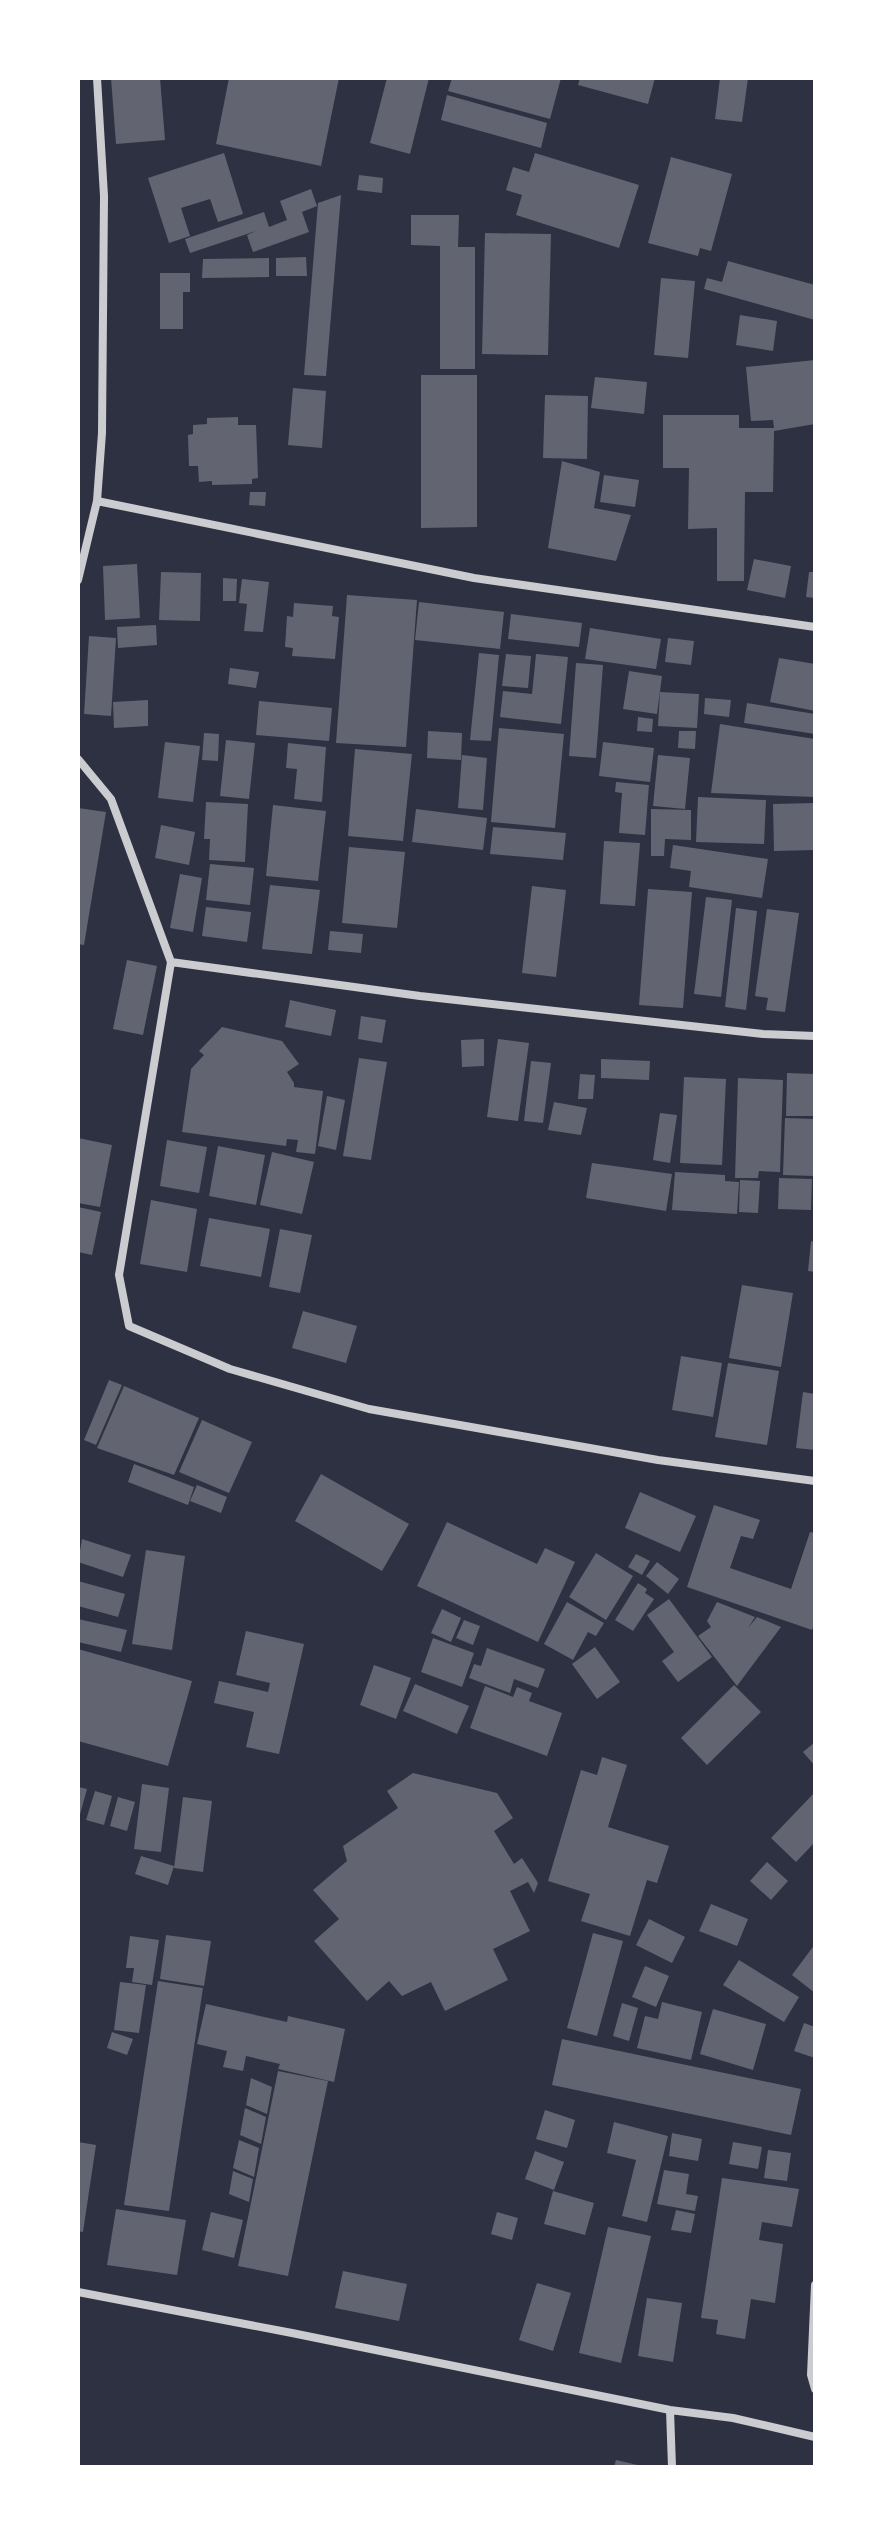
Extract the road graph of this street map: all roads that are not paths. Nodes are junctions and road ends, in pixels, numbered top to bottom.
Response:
1 (97, 78) edge
2 (97, 501) junction
3 (78, 580) edge
4 (815, 627) edge
5 (78, 759) edge
6 (171, 962) junction
7 (815, 1036) edge
8 (815, 1481) edge
9 (815, 2285) edge
10 (78, 2292) edge
11 (815, 2389) edge
12 (670, 2410) junction
13 (815, 2437) edge
14 (672, 2467) edge

1 - 2 street
2 - 3 street
2 - 4 street
5 - 6 street
6 - 7 street
6 - 8 street
9 - 11 street
10 - 12 street
12 - 13 street
12 - 14 street

